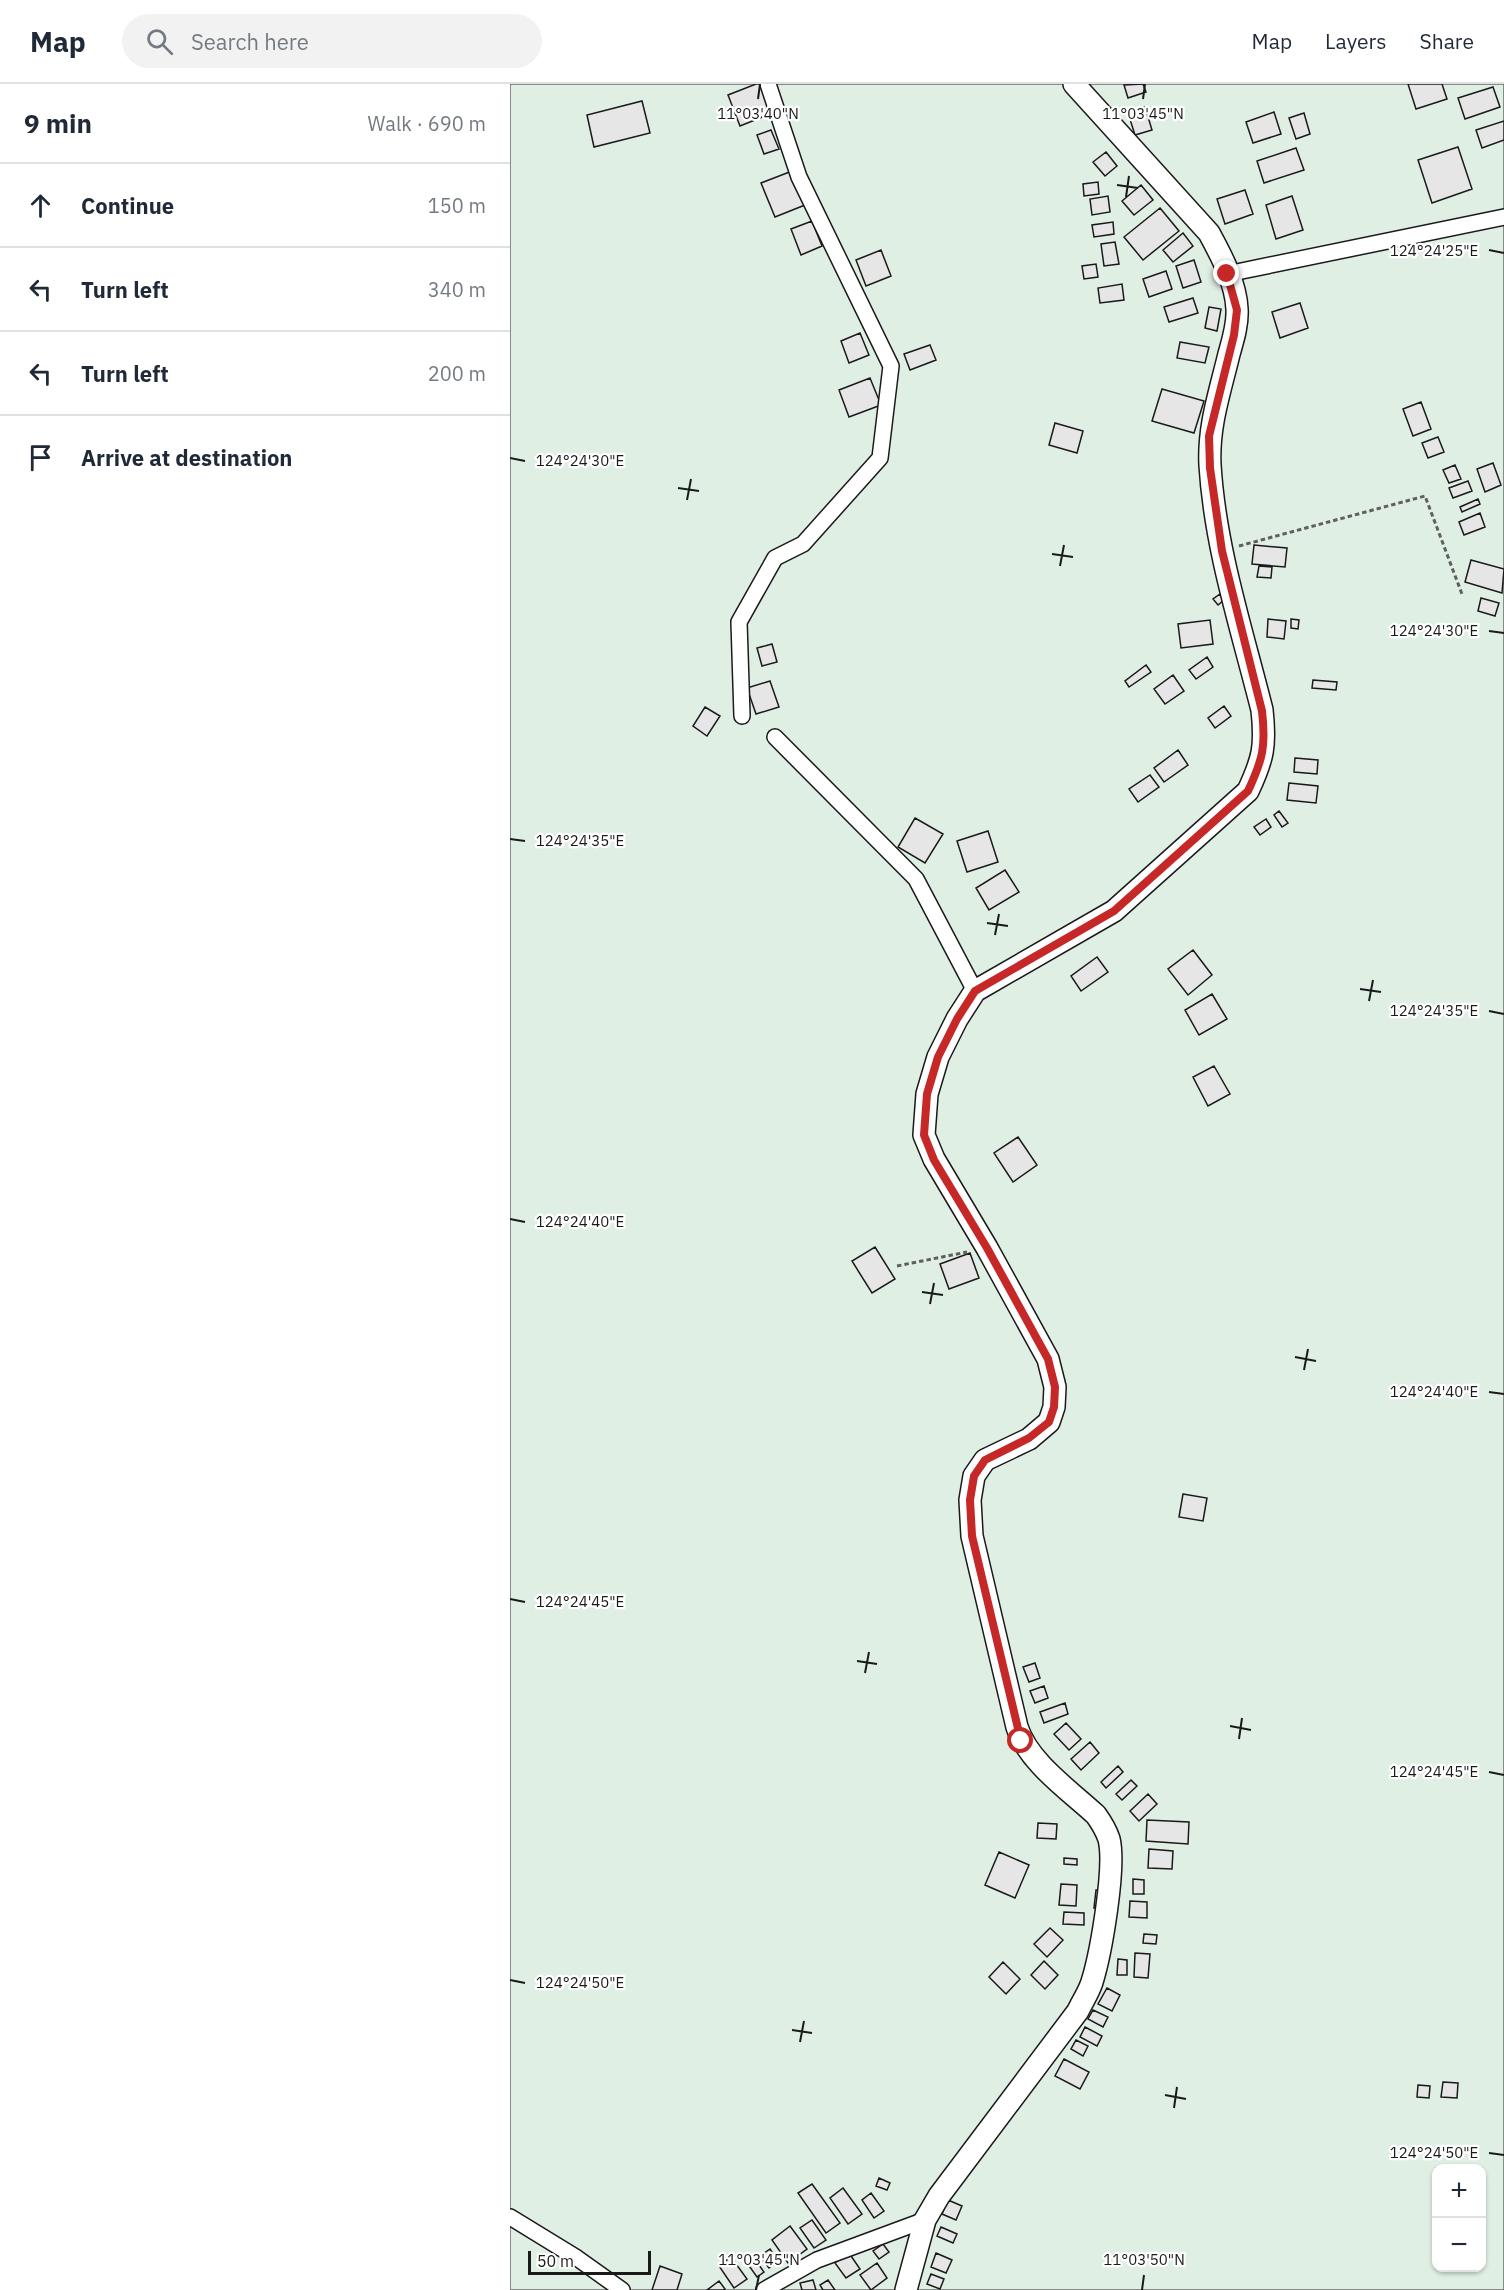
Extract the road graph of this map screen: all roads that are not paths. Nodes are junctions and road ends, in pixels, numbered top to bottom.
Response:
1 (768, 84) edge
2 (1074, 84) edge
3 (1504, 217) edge
4 (1227, 274) junction
5 (742, 716) dead end
6 (775, 737) dead end
7 (975, 991) junction
8 (510, 2217) edge
9 (925, 2220) junction
10 (621, 2290) edge
11 (764, 2290) edge
12 (906, 2290) edge

1 - 5 street
2 - 4 main road
3 - 4 street
4 - 7 main road
6 - 7 street
7 - 9 main road
8 - 10 street
9 - 11 street
9 - 12 main road

